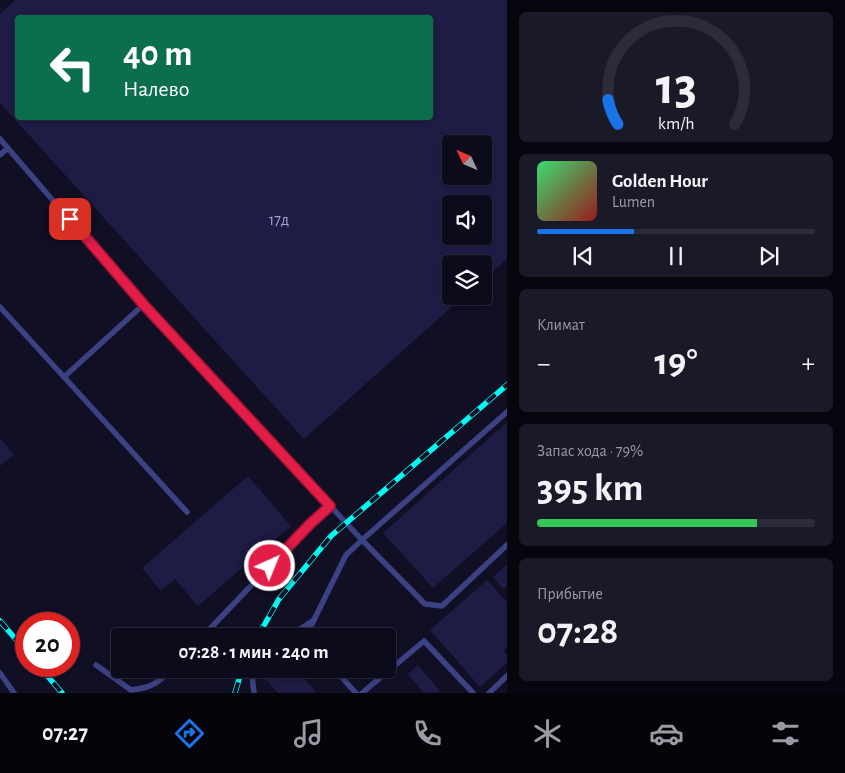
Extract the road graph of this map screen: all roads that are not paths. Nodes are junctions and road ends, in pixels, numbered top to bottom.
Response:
1 (0, 139) edge
2 (8, 148) junction
3 (0, 155) edge
4 (144, 305) junction
5 (0, 307) edge
6 (64, 377) junction
7 (507, 411) edge
8 (330, 506) junction
9 (187, 512) dead end
10 (362, 540) junction
11 (507, 545) edge
12 (314, 620) junction
13 (211, 628) edge
14 (302, 628) edge
15 (310, 628) edge
16 (96, 665) dead end
17 (0, 673) edge
18 (507, 676) edge
19 (163, 678) edge
20 (252, 678) edge
21 (342, 678) edge
22 (149, 691) edge
23 (14, 693) edge
24 (254, 693) edge
25 (356, 693) edge
26 (362, 693) edge
27 (473, 693) edge
28 (489, 693) edge

1 - 2 lane
2 - 3 lane
2 - 4 lane
4 - 6 lane
4 - 8 lane
5 - 6 lane
6 - 9 lane
7 - 10 lane
8 - 10 lane
8 - 13 lane
10 - 11 lane
10 - 12 lane
12 - 14 lane
12 - 15 lane
16 - 22 lane
17 - 23 lane
18 - 28 lane
19 - 22 lane
20 - 24 lane
21 - 25 lane
26 - 27 lane

